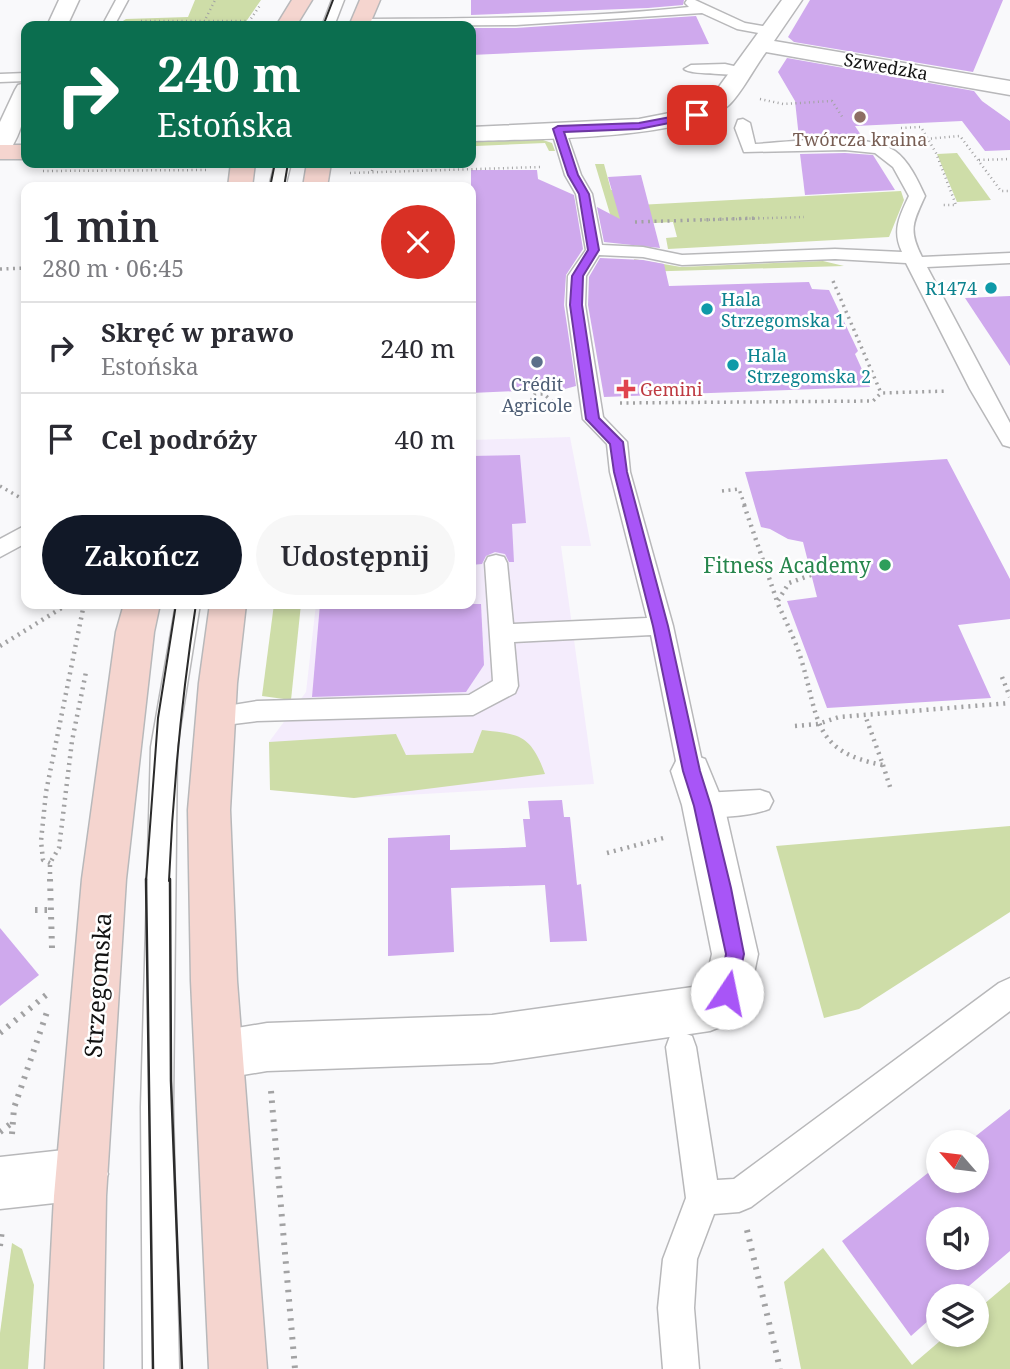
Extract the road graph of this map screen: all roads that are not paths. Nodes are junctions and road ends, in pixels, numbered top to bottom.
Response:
1 (69, 0) edge
2 (122, 0) edge
3 (302, 0) edge
4 (338, 0) edge
5 (370, 0) edge
6 (684, 0) edge
7 (792, 0) edge
8 (703, 9) junction
9 (59, 21) edge
10 (112, 21) edge
11 (289, 21) edge
12 (330, 21) edge
13 (360, 21) edge
14 (476, 22) edge
15 (766, 38) junction
16 (691, 69) dead end
17 (742, 72) junction
18 (21, 77) edge
19 (0, 78) edge
20 (1010, 88) edge
21 (21, 102) edge
22 (743, 122) dead end
23 (558, 129) junction
24 (476, 134) edge
25 (0, 150) edge
26 (21, 159) edge
27 (594, 250) junction
28 (1010, 258) edge
29 (913, 260) junction
30 (1010, 440) edge
31 (21, 536) edge
32 (0, 549) edge
33 (496, 563) dead end
34 (141, 609) edge
35 (187, 609) edge
36 (227, 609) edge
37 (661, 626) junction
38 (501, 634) junction
39 (217, 716) junction
40 (760, 802) dead end
41 (701, 804) junction
42 (1010, 993) edge
43 (681, 1047) dead end
44 (219, 1055) junction
45 (82, 1174) junction
46 (5, 1183) edge
47 (704, 1198) junction
48 (74, 1369) edge
49 (161, 1369) edge
50 (238, 1369) edge
51 (681, 1369) edge

1 - 9 street
2 - 10 lane
3 - 11 main road
4 - 12 lane
5 - 13 main road
6 - 8 lane
7 - 15 street
8 - 14 lane
8 - 15 lane
15 - 17 street
15 - 20 street, Szwedzka
16 - 17 lane
17 - 23 street
18 - 19 lane
21 - 25 street
22 - 29 lane
23 - 24 street
23 - 27 lane
25 - 26 main road
27 - 29 lane
27 - 37 lane
28 - 29 lane
29 - 30 lane
31 - 32 lane
33 - 38 lane
34 - 45 main road, Strzegomska
35 - 49 lane
36 - 39 main road
37 - 38 lane
37 - 41 lane
38 - 39 lane
39 - 44 main road
40 - 41 lane
41 - 44 street
42 - 47 lane
43 - 47 lane
44 - 50 main road
45 - 46 street
45 - 48 main road, Strzegomska
47 - 51 lane

